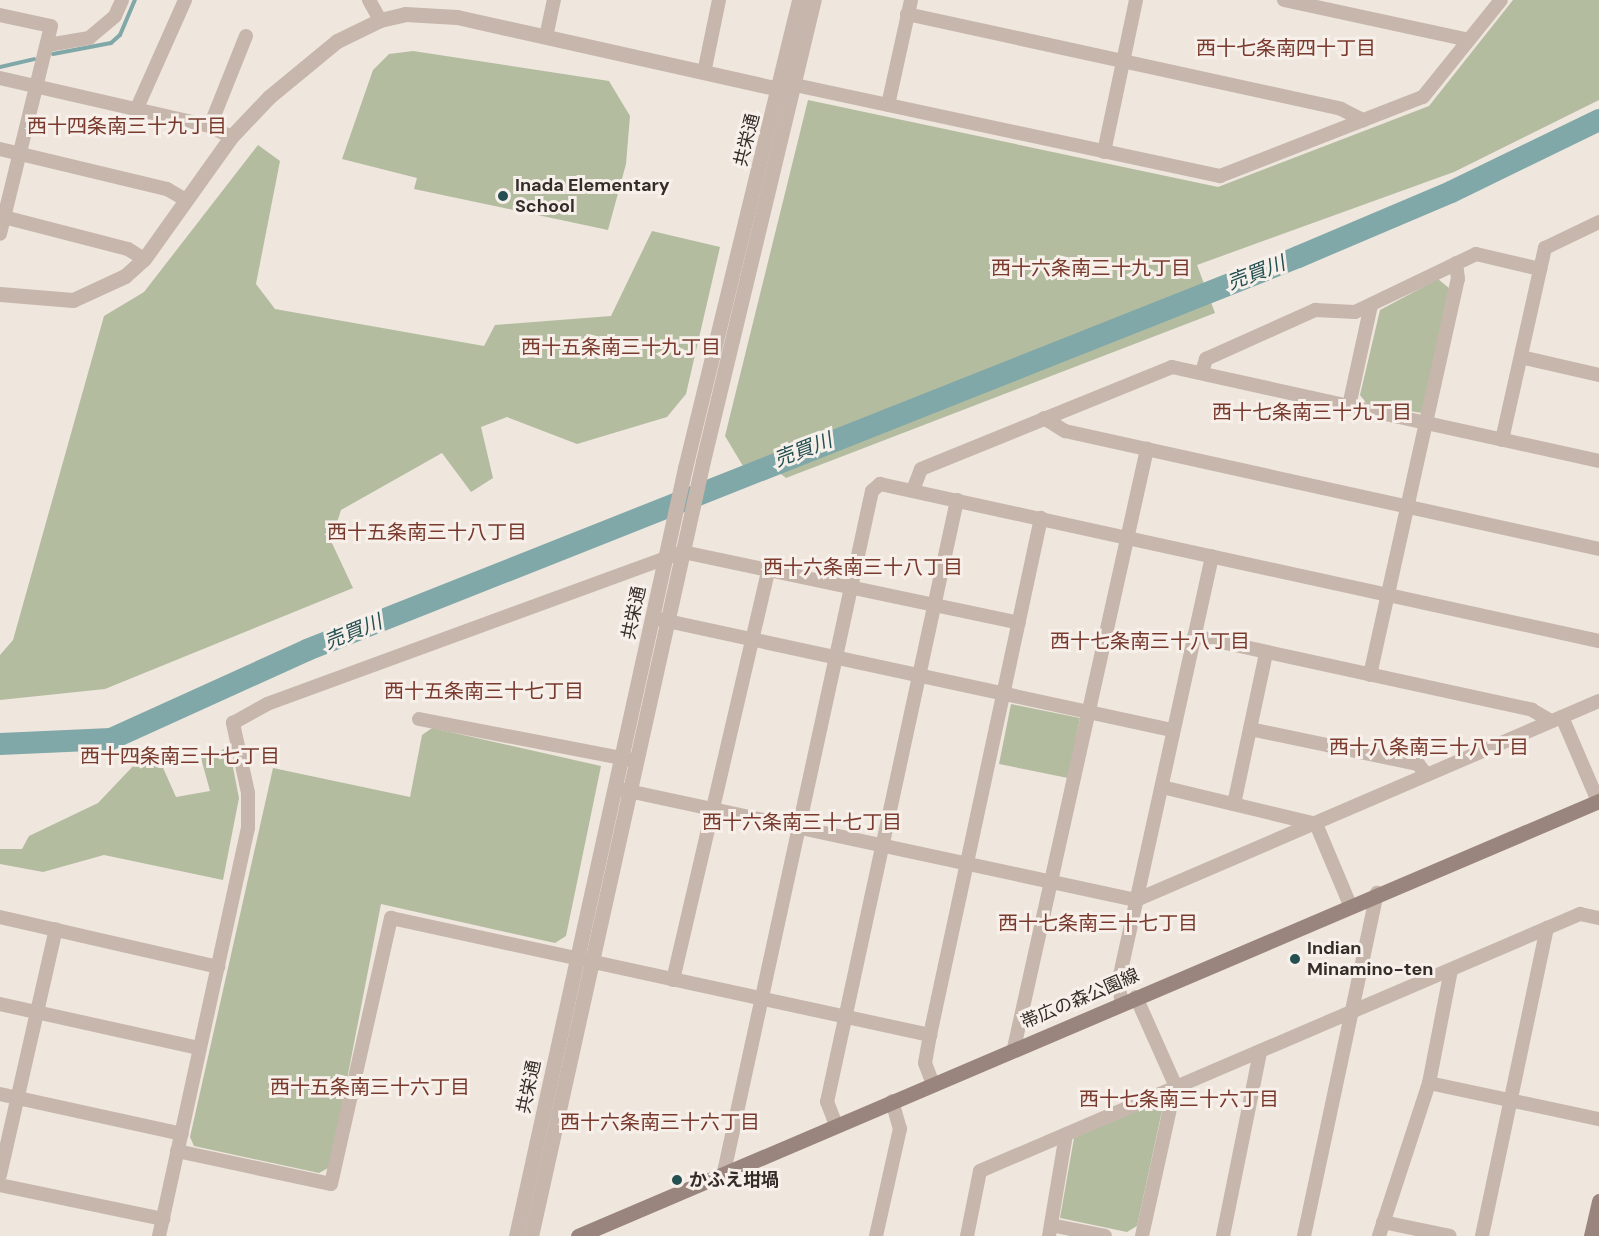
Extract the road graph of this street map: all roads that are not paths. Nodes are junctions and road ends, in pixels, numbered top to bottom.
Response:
1 (122, 0) edge
2 (185, 0) edge
3 (369, 0) edge
4 (554, 0) edge
5 (719, 0) edge
6 (799, 0) edge
7 (814, 0) edge
8 (1136, 0) edge
9 (1284, 0) edge
10 (1501, 0) edge
11 (909, 7) edge
12 (0, 15) edge
13 (380, 20) junction
14 (246, 36) dead end
15 (546, 38) junction
16 (1464, 39) junction
17 (48, 45) junction
18 (1123, 63) junction
19 (704, 73) junction
20 (0, 78) edge
21 (37, 86) junction
22 (790, 89) junction
23 (888, 105) junction
24 (137, 108) junction
25 (1363, 120) junction
26 (210, 126) junction
27 (231, 137) junction
28 (0, 149) edge
29 (1104, 152) junction
30 (18, 153) junction
31 (186, 200) junction
32 (2, 217) edge
33 (1599, 222) edge
34 (0, 234) edge
35 (144, 259) junction
36 (1456, 263) junction
37 (1540, 269) junction
38 (0, 294) edge
39 (1371, 305) junction
40 (1521, 357) junction
41 (1598, 370) edge
42 (1202, 372) junction
43 (1349, 406) junction
44 (1044, 418) junction
45 (1426, 424) junction
46 (1502, 440) junction
47 (1147, 449) junction
48 (1599, 461) edge
49 (913, 490) junction
50 (957, 500) junction
51 (1408, 507) junction
52 (1041, 518) junction
53 (1128, 537) junction
54 (1599, 549) edge
55 (683, 552) junction
56 (666, 556) junction
57 (1212, 556) junction
58 (768, 568) junction
59 (852, 586) junction
60 (1389, 596) junction
61 (937, 604) junction
62 (660, 619) junction
63 (1019, 622) junction
64 (1194, 636) junction
65 (754, 639) junction
66 (1599, 641) edge
67 (1266, 653) junction
68 (835, 658) junction
69 (921, 675) junction
70 (1370, 675) junction
71 (1004, 693) junction
72 (1599, 702) edge
73 (1091, 711) junction
74 (419, 719) dead end
75 (1556, 719) junction
76 (1250, 729) junction
77 (1173, 730) junction
78 (629, 760) junction
79 (1427, 776) junction
80 (1162, 787) junction
81 (622, 790) junction
82 (1598, 801) edge
83 (1234, 804) junction
84 (714, 809) junction
85 (1316, 824) junction
86 (798, 827) junction
87 (882, 846) junction
88 (968, 866) junction
89 (1052, 883) junction
90 (1377, 893) junction
91 (1136, 900) junction
92 (1350, 905) junction
93 (0, 917) edge
94 (1599, 918) edge
95 (56, 928) junction
96 (1547, 928) junction
97 (585, 961) junction
98 (218, 967) junction
99 (1452, 970) junction
100 (674, 980) junction
101 (762, 999) junction
102 (1129, 999) junction
103 (0, 1004) edge
104 (1356, 1009) junction
105 (38, 1013) junction
106 (844, 1017) junction
107 (930, 1035) junction
108 (199, 1048) junction
109 (1014, 1048) junction
110 (1260, 1052) junction
111 (1429, 1083) junction
112 (933, 1084) junction
113 (1172, 1089) junction
114 (0, 1094) edge
115 (18, 1098) junction
116 (1512, 1100) junction
117 (892, 1101) junction
118 (1599, 1119) edge
119 (836, 1125) junction
120 (182, 1134) junction
121 (1066, 1134) junction
122 (177, 1151) junction
123 (724, 1172) junction
124 (0, 1175) edge
125 (0, 1185) edge
126 (1599, 1201) edge
127 (163, 1219) junction
128 (1383, 1221) junction
129 (1050, 1230) edge
130 (159, 1236) edge
131 (516, 1236) edge
132 (531, 1236) edge
133 (578, 1236) edge
134 (876, 1236) edge
135 (967, 1236) edge
136 (1105, 1236) edge
137 (1142, 1236) edge
138 (1223, 1236) edge
139 (1304, 1236) edge
140 (1380, 1236) edge
141 (1450, 1236) edge
142 (1482, 1236) edge
143 (1591, 1236) edge

1 - 17 street
2 - 24 street
3 - 13 street
4 - 15 street
5 - 19 street
6 - 22 street, 共栄通
7 - 22 street, 共栄通
8 - 18 street
9 - 16 street
10 - 16 street
11 - 18 street
11 - 23 street
12 - 17 street
13 - 15 street
13 - 27 street
14 - 26 street
15 - 19 street
16 - 25 street
17 - 21 street
18 - 25 street
18 - 29 street
19 - 22 street
20 - 21 street
21 - 24 street
21 - 30 street
22 - 23 street
22 - 55 street, 共栄通
22 - 56 street, 共栄通
23 - 29 street
24 - 26 street
25 - 29 street
26 - 27 street
27 - 31 street
28 - 30 street
30 - 31 street
30 - 32 street
31 - 35 street
32 - 34 street
32 - 35 street
33 - 37 street
35 - 38 street
36 - 37 street
36 - 39 street
36 - 45 street
37 - 40 street
39 - 42 street
39 - 43 street
40 - 41 street
40 - 46 street
42 - 43 street
42 - 44 street
43 - 45 street
44 - 47 street
44 - 49 street
45 - 46 street
45 - 51 street
46 - 48 street
47 - 51 street
47 - 53 street
49 - 50 street
49 - 59 street
50 - 52 street
50 - 61 street
51 - 54 street
51 - 60 street
52 - 53 street
52 - 63 street
53 - 57 street
53 - 73 street
55 - 56 street
55 - 58 street
55 - 62 street, 共栄通
56 - 62 street, 共栄通
56 - 98 street
57 - 60 street
57 - 64 street
58 - 59 street
58 - 65 street
59 - 61 street
59 - 68 street
60 - 66 street
60 - 70 street
61 - 63 street
61 - 69 street
62 - 65 street
62 - 78 street, 共栄通
63 - 71 street
64 - 67 street
64 - 77 street
65 - 68 street
65 - 84 street
67 - 70 street
67 - 76 street
68 - 69 street
68 - 86 street
69 - 71 street
69 - 87 street
70 - 75 street
71 - 73 street
71 - 88 street
72 - 75 street
73 - 77 street
73 - 89 street
74 - 78 street
75 - 79 street
75 - 82 street
76 - 79 street
76 - 83 street
77 - 80 street
78 - 81 street, 共栄通
79 - 85 street
80 - 83 street
80 - 91 street
81 - 84 street
81 - 97 street, 共栄通
82 - 90 main road, 帯広の森公園線
83 - 85 street
84 - 86 street
84 - 100 street
85 - 91 street
85 - 92 street
86 - 87 street
86 - 101 street
87 - 88 street
87 - 106 street
88 - 89 street
88 - 107 street
89 - 91 street
89 - 109 street
90 - 92 main road, 帯広の森公園線
90 - 104 street
91 - 102 street
92 - 102 main road, 帯広の森公園線
93 - 95 street
94 - 96 street
95 - 98 street
95 - 105 street
96 - 99 street
96 - 116 street
97 - 100 street
97 - 122 street
97 - 131 street, 共栄通
97 - 132 street, 共栄通
98 - 108 street
99 - 104 street
99 - 111 street
100 - 101 street
101 - 106 street
101 - 123 street
102 - 109 main road, 帯広の森公園線
102 - 113 street
103 - 105 street
104 - 110 street
104 - 139 street
105 - 108 street
105 - 115 street
106 - 107 street
106 - 119 street
107 - 112 street
108 - 120 street
109 - 112 main road, 帯広の森公園線
110 - 113 street
110 - 138 street
111 - 116 street
111 - 128 street
112 - 117 main road, 帯広の森公園線
113 - 121 street
113 - 137 street
114 - 115 street
115 - 120 street
115 - 124 street
116 - 118 street
116 - 142 street
117 - 119 main road, 帯広の森公園線
117 - 134 street
119 - 123 main road, 帯広の森公園線
120 - 122 street
121 - 129 street
121 - 135 street
122 - 127 street
123 - 133 main road, 帯広の森公園線
125 - 127 street
126 - 143 main road
127 - 130 street
128 - 140 street
128 - 141 street
129 - 136 street

